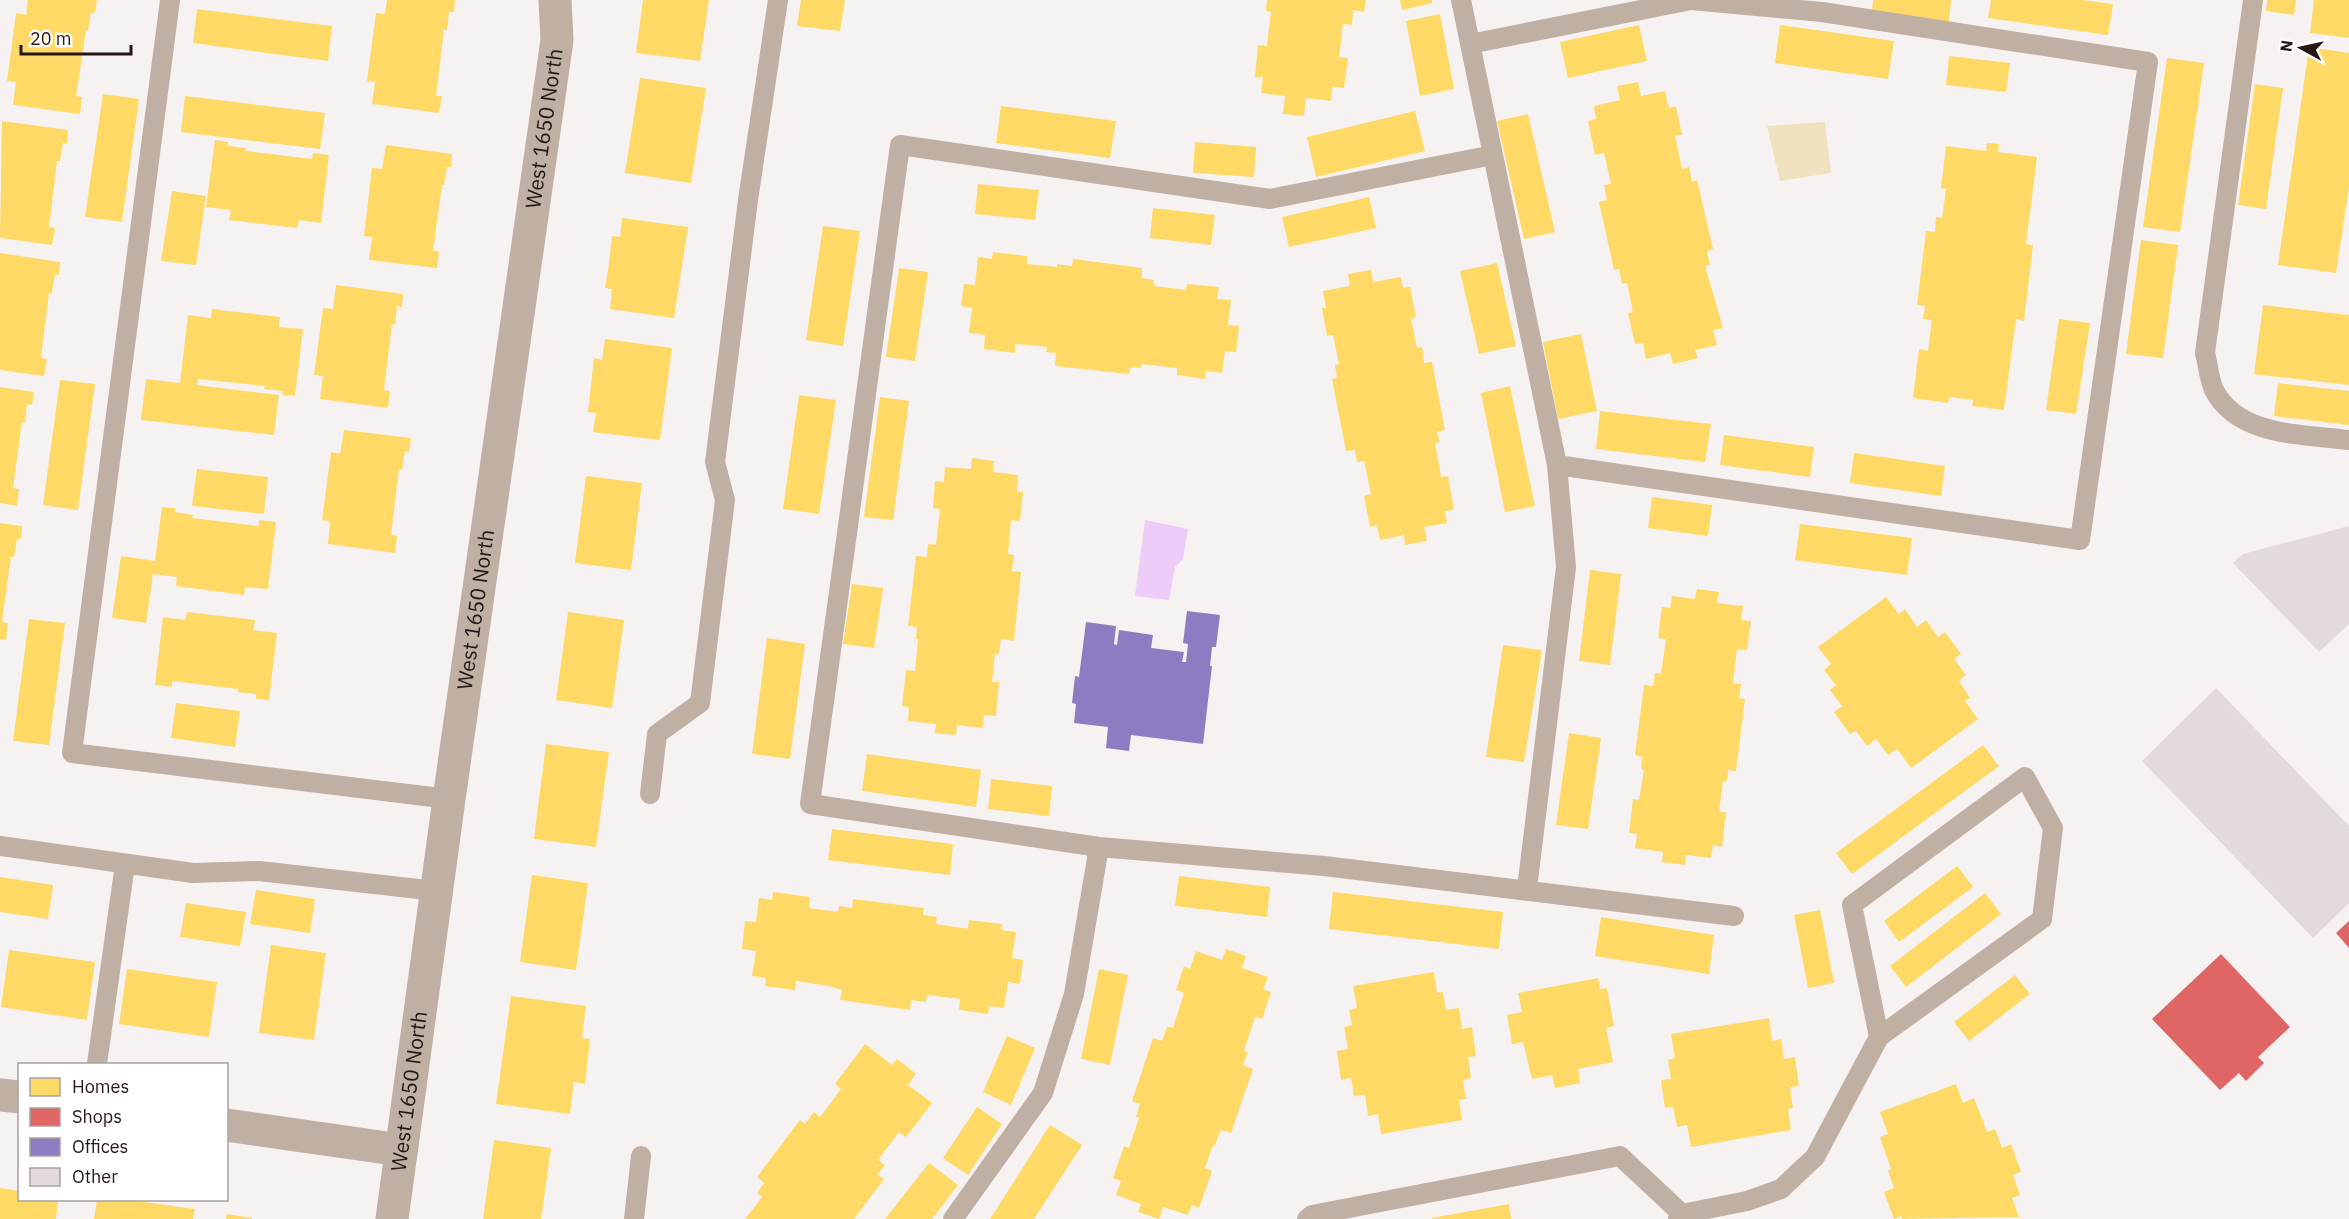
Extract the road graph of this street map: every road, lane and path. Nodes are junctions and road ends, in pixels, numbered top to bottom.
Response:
1 (170, 0) edge
2 (555, 0) edge
3 (778, 0) edge
4 (1461, 0) edge
5 (2253, 0) edge
6 (1470, 44) junction
7 (1493, 155) junction
8 (2349, 440) edge
9 (1557, 465) junction
10 (650, 794) dead end
11 (449, 799) junction
12 (0, 846) edge
13 (1099, 848) junction
14 (125, 864) junction
15 (1527, 889) junction
16 (436, 891) junction
17 (1734, 916) dead end
18 (1879, 1037) junction
19 (97, 1063) edge
20 (0, 1095) edge
21 (18, 1097) edge
22 (228, 1125) edge
23 (401, 1150) junction
24 (641, 1156) dead end
25 (1680, 1217) edge
26 (392, 1219) edge
27 (634, 1219) edge
28 (953, 1219) edge
29 (1307, 1219) edge

1 - 11 lane
2 - 11 street, West 1650 North
3 - 10 lane
4 - 6 lane
5 - 8 lane
6 - 7 lane
6 - 9 lane
7 - 9 lane
7 - 13 lane
9 - 15 lane
11 - 16 street, West 1650 North
12 - 14 lane
13 - 15 lane
13 - 28 lane
14 - 16 lane
14 - 19 lane
15 - 17 lane
16 - 23 street, West 1650 North
18 - 18 lane
18 - 25 lane
20 - 21 street
22 - 23 street
23 - 26 street, West 1650 North
24 - 27 lane
25 - 29 lane

